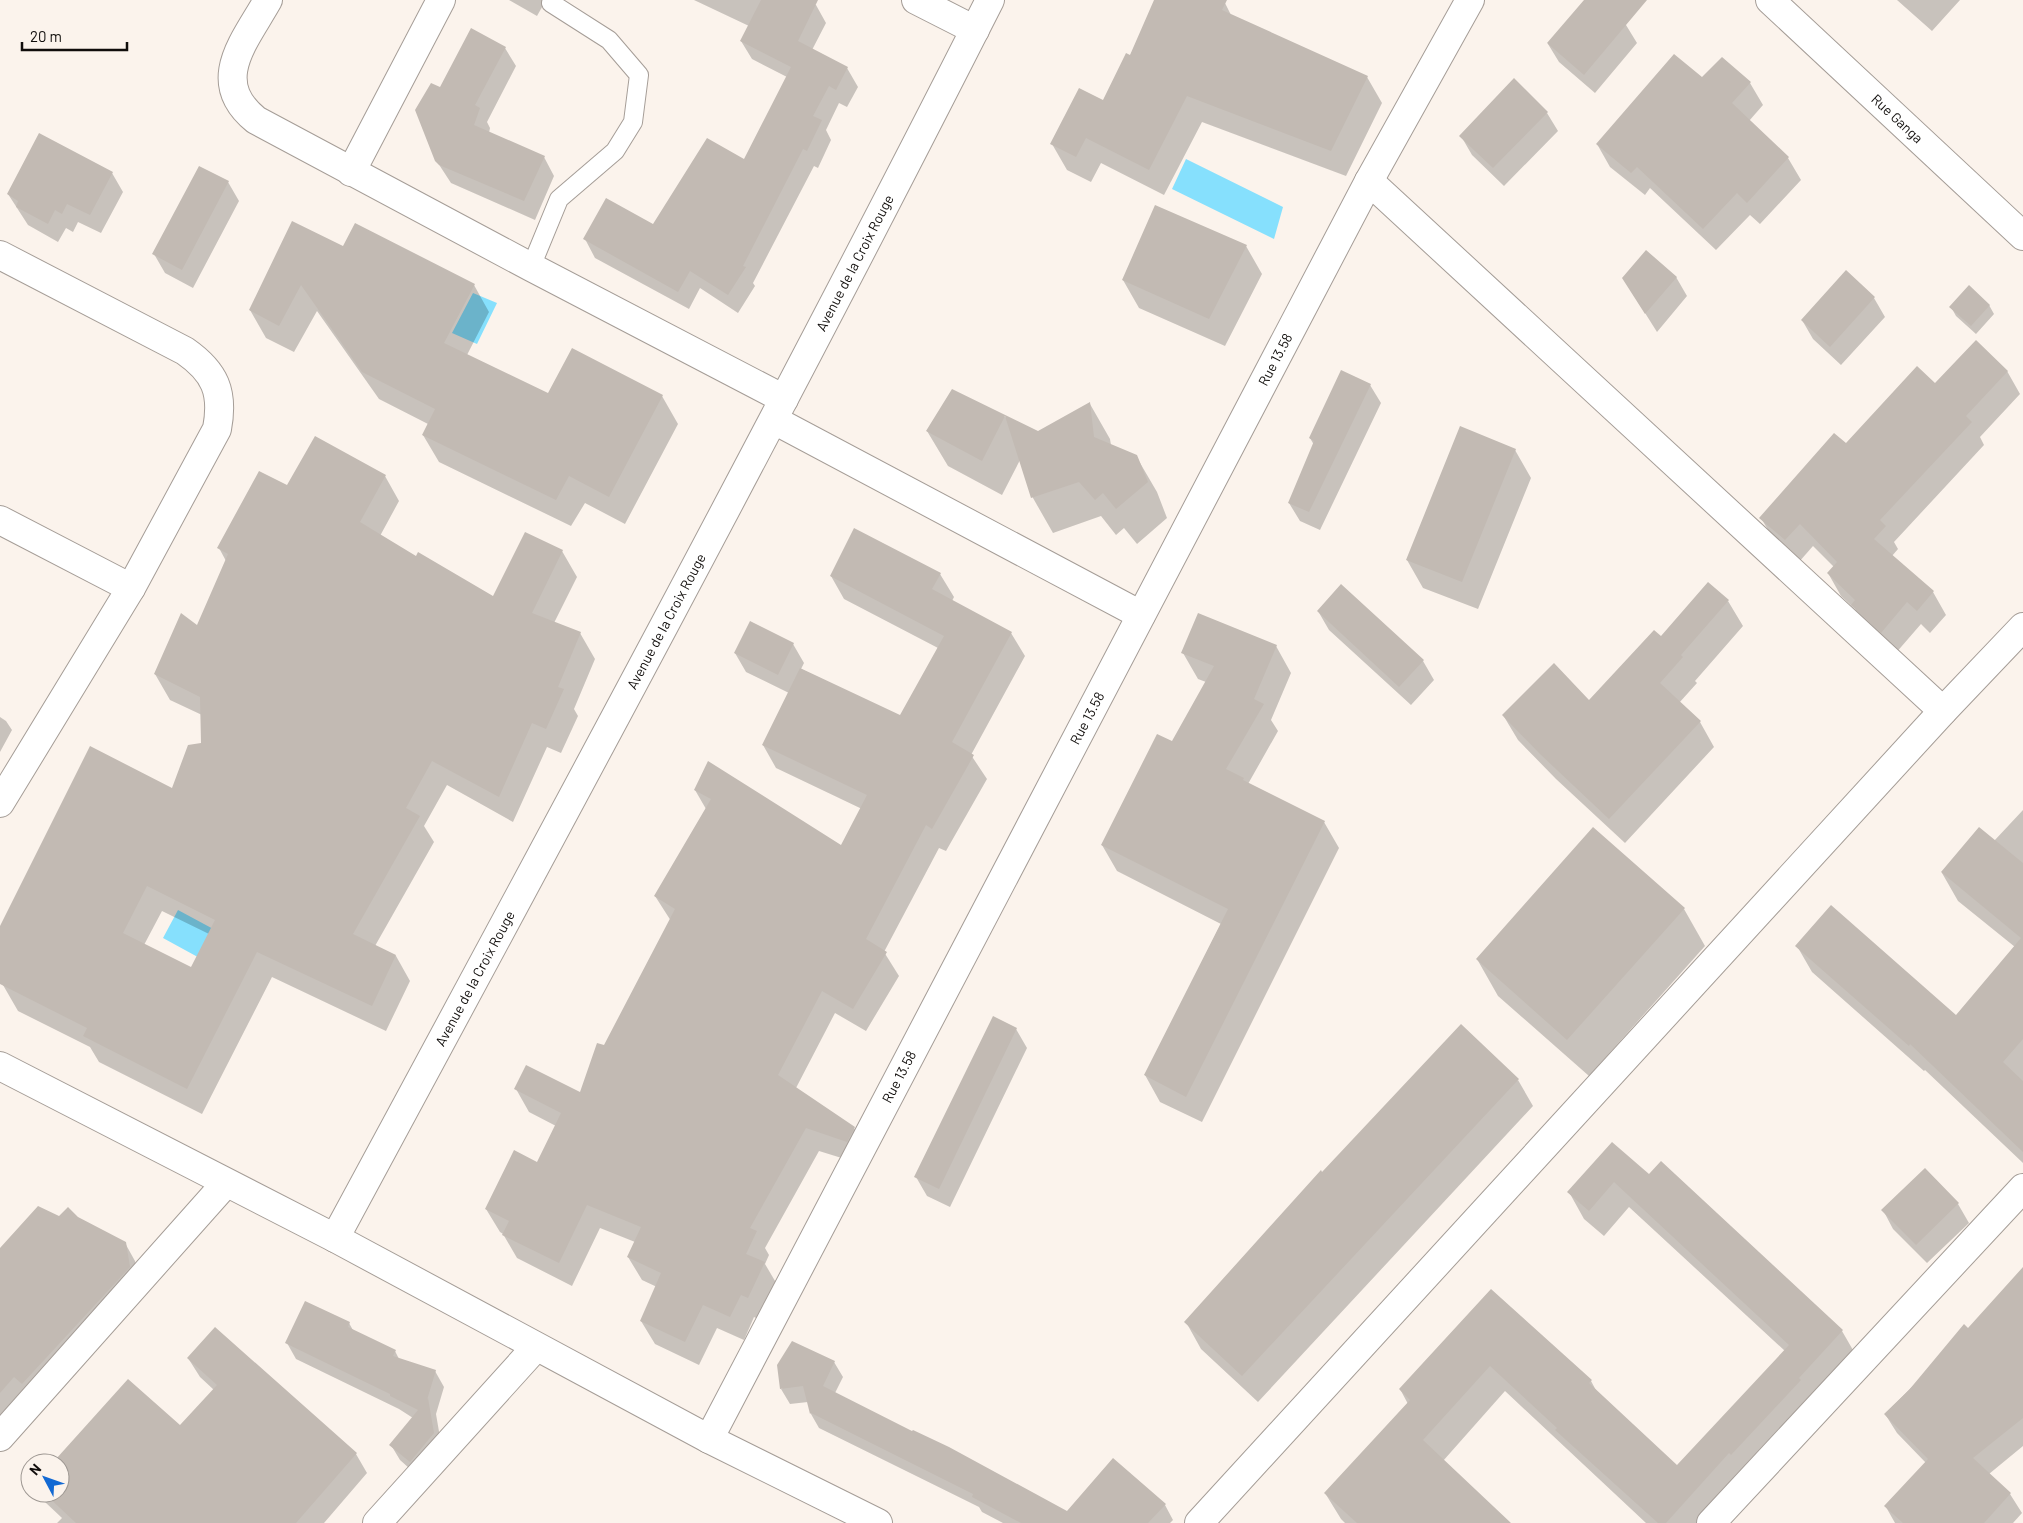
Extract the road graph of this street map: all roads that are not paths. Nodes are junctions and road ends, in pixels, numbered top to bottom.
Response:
1 (268, 0) edge
2 (441, 0) edge
3 (916, 0) edge
4 (990, 0) edge
5 (1470, 0) edge
6 (1770, 0) edge
7 (551, 3) dead end
8 (975, 30) junction
9 (351, 172) junction
10 (1368, 181) junction
11 (2023, 236) edge
12 (0, 255) edge
13 (531, 267) junction
14 (779, 409) junction
15 (0, 520) edge
16 (131, 588) junction
17 (1141, 615) junction
18 (2023, 627) edge
19 (1943, 711) junction
20 (0, 803) edge
21 (0, 1066) edge
22 (226, 1183) junction
23 (2023, 1188) edge
24 (335, 1238) junction
25 (536, 1347) junction
26 (0, 1437) edge
27 (709, 1439) junction
28 (377, 1523) edge
29 (878, 1523) edge
30 (1199, 1523) edge
31 (1711, 1523) edge

1 - 9 street
2 - 9 street
3 - 8 street
4 - 8 street, Avenue de la Croix Rouge
5 - 10 street, Rue 13.58
6 - 11 street, Rue Ganga
7 - 13 lane
8 - 14 street, Avenue de la Croix Rouge
9 - 13 street
10 - 17 street, Rue 13.58
10 - 19 street
12 - 16 street
13 - 14 street
14 - 17 street
14 - 24 street, Avenue de la Croix Rouge
15 - 16 street
16 - 20 street
17 - 27 street, Rue 13.58
18 - 19 street
19 - 30 street
21 - 22 street
22 - 24 street
22 - 26 street
23 - 31 street
24 - 25 street
25 - 27 street
25 - 28 street
27 - 29 street

